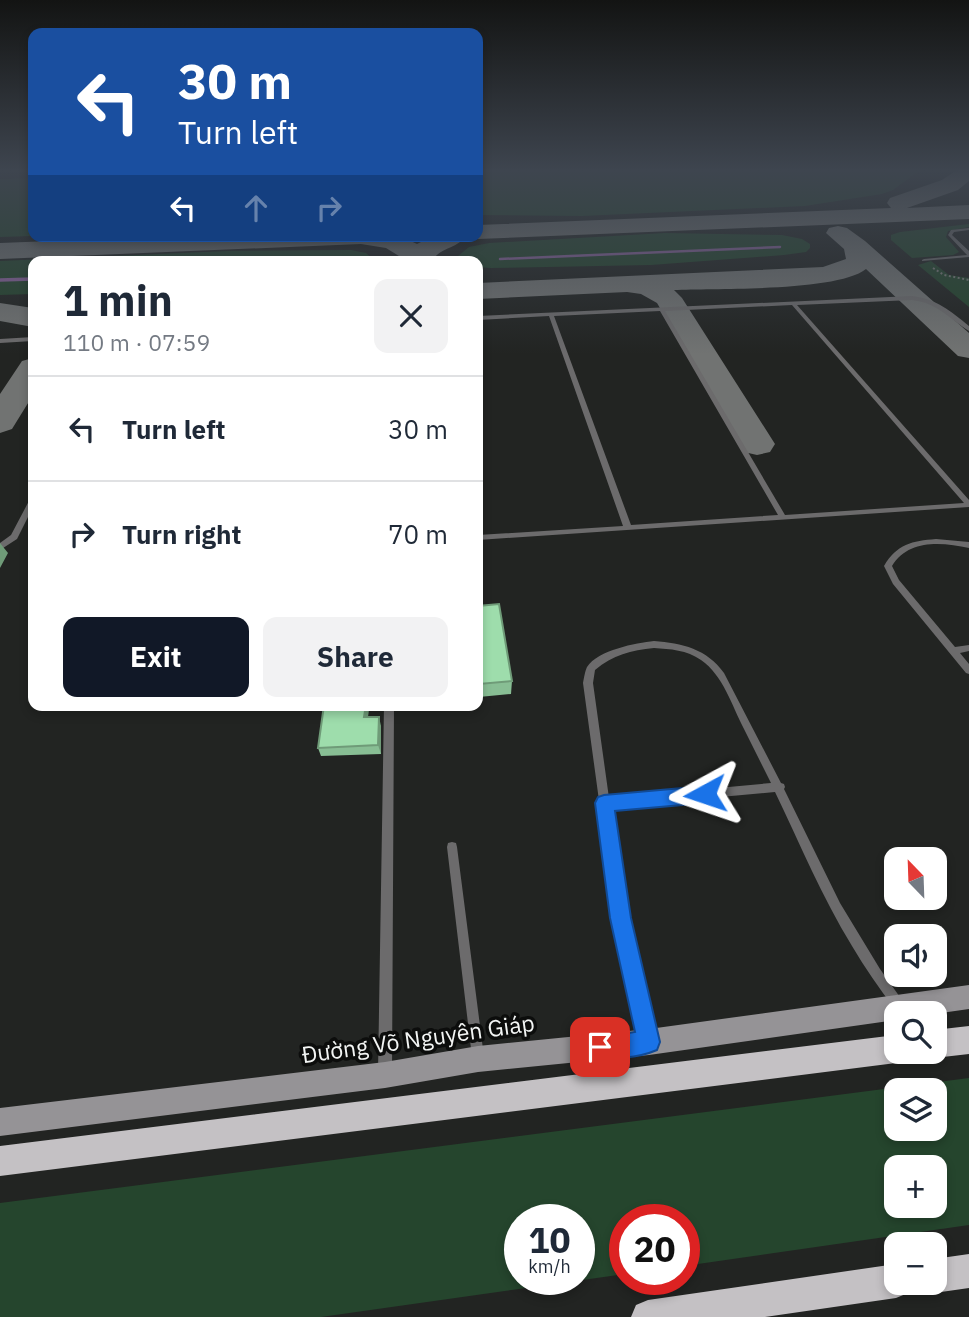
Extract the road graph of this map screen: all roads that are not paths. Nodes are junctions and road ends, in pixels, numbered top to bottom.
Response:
1 (953, 231) edge
2 (969, 255) edge
3 (924, 260) road end
4 (794, 304) junction
5 (662, 310) junction
6 (551, 315) junction
7 (483, 318) edge
8 (969, 329) edge
9 (28, 339) edge
10 (0, 341) edge
11 (969, 504) edge
12 (28, 510) edge
13 (783, 517) junction
14 (628, 528) junction
15 (483, 538) edge
16 (969, 545) edge
17 (0, 547) edge
18 (969, 648) edge
19 (954, 650) junction
20 (969, 670) edge
21 (388, 711) edge
22 (780, 788) junction
23 (604, 803) junction
24 (452, 847) dead end
25 (969, 997) edge
26 (896, 1001) edge
27 (941, 1001) edge
28 (884, 1009) edge
29 (969, 1040) edge
30 (649, 1042) junction
31 (947, 1043) edge
32 (884, 1050) edge
33 (478, 1059) junction
34 (384, 1075) junction
35 (0, 1122) edge
36 (0, 1161) edge
37 (969, 1270) edge
38 (947, 1274) edge
39 (884, 1283) edge
40 (648, 1317) edge

1 - 2 lane
2 - 3 lane
4 - 5 lane
4 - 8 lane
4 - 11 lane
5 - 6 lane
5 - 13 lane
6 - 7 lane
6 - 14 lane
9 - 10 lane
11 - 13 lane
12 - 17 lane
13 - 14 lane
14 - 15 lane
16 - 19 lane
18 - 19 lane
19 - 20 lane
21 - 34 lane
22 - 23 lane
22 - 23 lane
22 - 26 lane
23 - 30 lane
24 - 33 lane
25 - 27 main road, Đường Võ Nguyên Giáp
28 - 30 main road, Đường Võ Nguyên Giáp
29 - 31 highway
30 - 33 main road, Đường Võ Nguyên Giáp
32 - 36 highway
33 - 34 main road, Đường Võ Nguyên Giáp
34 - 35 main road, Đường Võ Nguyên Giáp
37 - 38 highway
39 - 40 highway

